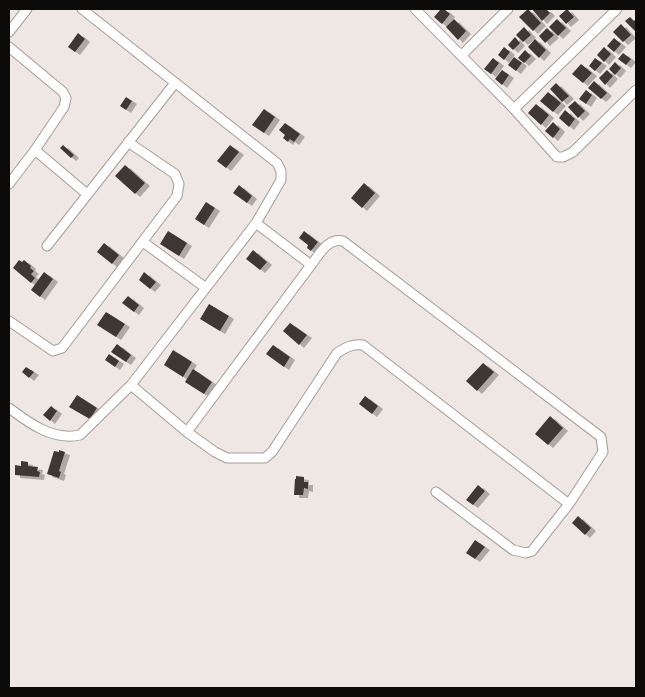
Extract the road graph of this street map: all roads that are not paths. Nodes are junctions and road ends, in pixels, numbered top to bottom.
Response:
1 (27, 9) edge
2 (82, 9) edge
3 (416, 9) edge
4 (508, 9) edge
5 (617, 9) edge
6 (9, 32) edge
7 (9, 47) edge
8 (462, 55) junction
9 (175, 83) junction
10 (636, 90) edge
11 (514, 109) junction
12 (128, 142) junction
13 (35, 150) junction
14 (9, 184) edge
15 (88, 194) junction
16 (256, 223) junction
17 (143, 242) junction
18 (47, 246) dead end
19 (311, 265) junction
20 (206, 288) junction
21 (9, 320) edge
22 (131, 386) junction
23 (9, 408) edge
24 (186, 432) junction
25 (436, 492) dead end
26 (569, 504) junction

1 - 6 street
2 - 9 street
3 - 8 street
4 - 8 street
5 - 11 street
7 - 13 street
8 - 11 street
9 - 12 street
9 - 16 street
10 - 11 street
12 - 15 street
12 - 17 street
13 - 14 street
13 - 15 street
15 - 18 street
16 - 19 street
16 - 20 street
17 - 20 street
17 - 21 street
19 - 24 street
19 - 26 street
20 - 22 street
22 - 23 street
22 - 24 street
24 - 26 street
25 - 26 street

